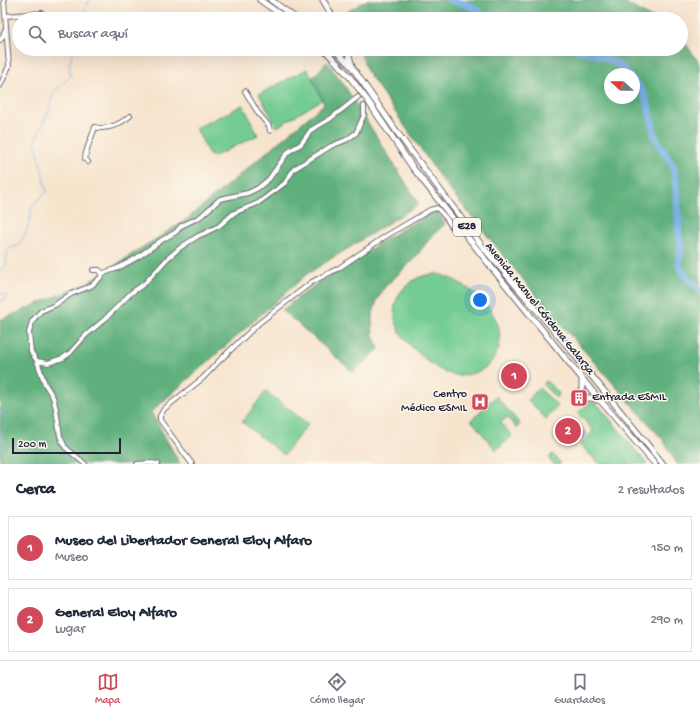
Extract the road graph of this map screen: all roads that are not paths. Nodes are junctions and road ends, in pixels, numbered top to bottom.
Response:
1 (4, 0) edge
2 (260, 0) edge
3 (271, 0) edge
4 (323, 0) edge
5 (277, 12) edge
6 (287, 12) edge
7 (330, 12) edge
8 (12, 15) edge
9 (5, 16) junction
10 (6, 28) junction
11 (0, 41) edge
12 (8, 46) junction
13 (330, 56) edge
14 (341, 56) edge
15 (349, 56) edge
16 (352, 67) junction
17 (0, 84) edge
18 (245, 91) dead end
19 (358, 97) dead end
20 (364, 106) dead end
21 (130, 116) dead end
22 (270, 131) dead end
23 (88, 162) dead end
24 (452, 227) dead end
25 (93, 270) dead end
26 (102, 274) junction
27 (37, 361) junction
28 (582, 378) junction
29 (582, 390) dead end
30 (586, 398) dead end
31 (601, 401) junction
32 (85, 464) edge
33 (137, 464) edge
34 (158, 464) edge
35 (192, 464) edge
36 (655, 464) edge
37 (663, 464) edge

1 - 9 street
2 - 5 main road
3 - 6 main road
4 - 7 main road
8 - 9 street
9 - 10 street
10 - 11 street
10 - 12 street
11 - 12 street
12 - 17 street
13 - 28 main road, Avenida Manuel Córdova Galarza / E28
14 - 16 main road, Avenida Manuel Córdova Galarza / E28
15 - 16 main road
16 - 37 main road, Avenida Manuel Córdova Galarza / E28
18 - 22 street
19 - 26 street
20 - 27 street
21 - 23 street
24 - 35 street
25 - 26 street
26 - 27 street
27 - 32 street
28 - 29 main road
28 - 31 main road, Avenida Manuel Córdova Galarza / E28
30 - 31 main road
31 - 36 main road, Avenida Manuel Córdova Galarza / E28
33 - 34 street

